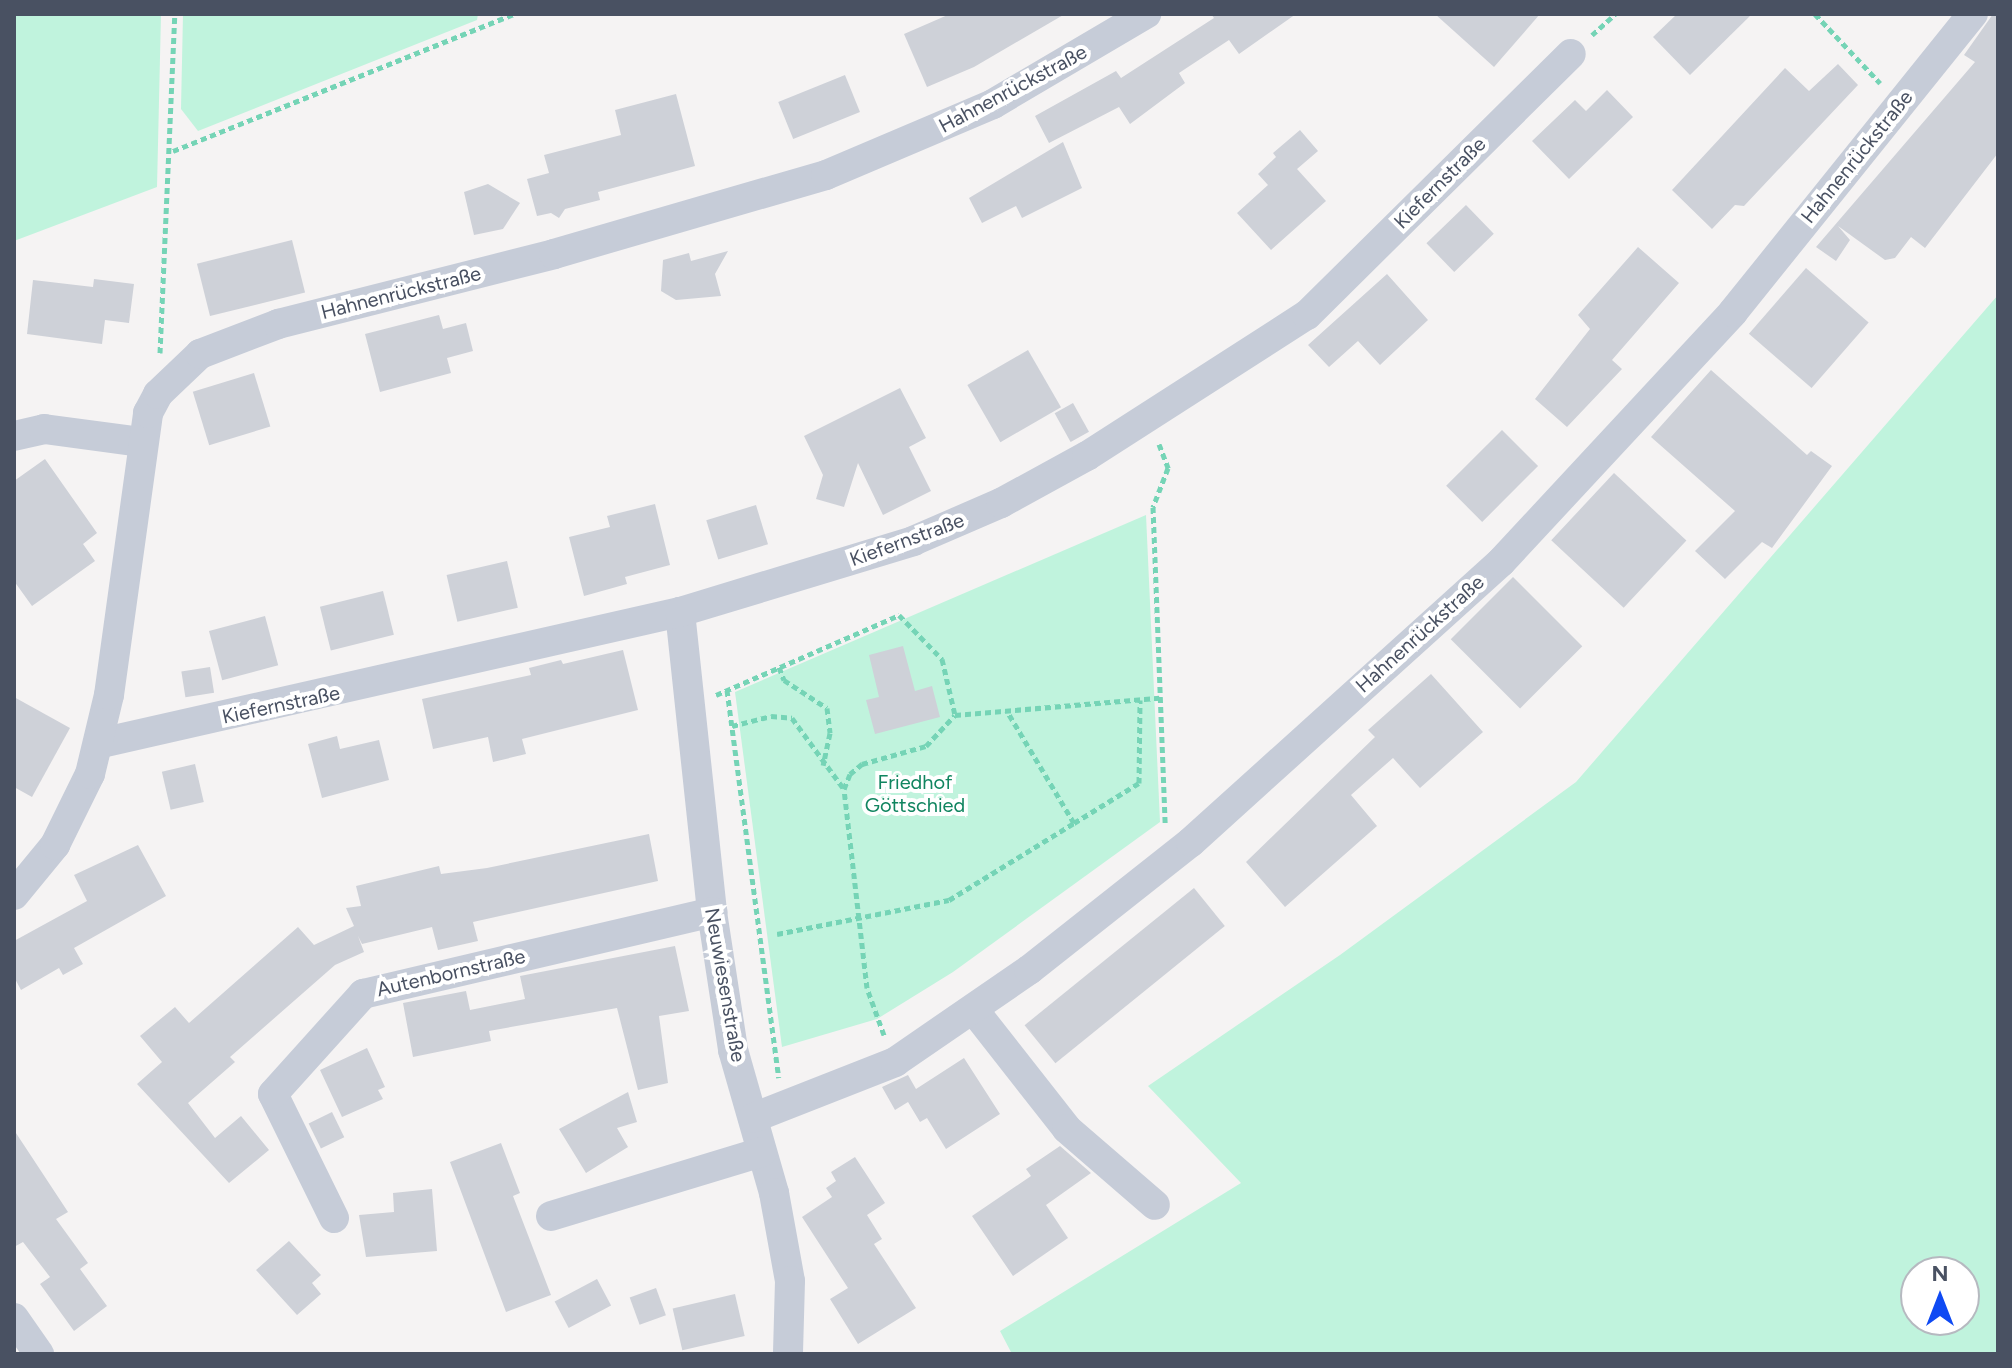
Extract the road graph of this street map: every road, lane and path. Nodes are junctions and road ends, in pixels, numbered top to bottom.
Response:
1 (175, 14) edge
2 (513, 14) edge
3 (1146, 14) edge
4 (1815, 14) edge
5 (1973, 14) edge
6 (1571, 54) dead end
7 (1900, 103) junction
8 (173, 151) junction
9 (158, 394) junction
10 (1148, 417) junction
11 (14, 436) edge
12 (142, 442) junction
13 (680, 612) junction
14 (779, 667) junction
15 (727, 690) junction
16 (1159, 698) junction
17 (1140, 700) junction
18 (689, 707) junction
19 (1007, 711) junction
20 (955, 715) junction
21 (732, 726) junction
22 (101, 743) junction
23 (823, 767) junction
24 (844, 789) junction
25 (1074, 823) junction
26 (1154, 834) dead end
27 (14, 895) edge
28 (712, 912) junction
29 (859, 918) junction
30 (777, 934) dead end
31 (973, 1009) junction
32 (895, 1062) junction
33 (783, 1106) junction
34 (753, 1118) junction
35 (761, 1152) junction
36 (1155, 1205) dead end
37 (551, 1216) dead end
38 (334, 1218) dead end
39 (14, 1318) edge
40 (39, 1354) edge
41 (788, 1354) edge

1 - 8 path
2 - 8 path
3 - 9 street, Hahnenrückstraße
4 - 7 path
5 - 7 street, Hahnenrückstraße
6 - 10 street, Kiefernstraße
7 - 31 street, Hahnenrückstraße
8 - 9 path
9 - 12 street, Hahnenrückstraße
10 - 13 street, Kiefernstraße
10 - 16 path
11 - 12 street
12 - 22 street, Hahnenrückstraße
13 - 18 street, Neuwiesenstraße
13 - 22 street, Kiefernstraße
14 - 15 path
14 - 20 path
14 - 23 path
15 - 18 path
15 - 21 path
16 - 17 path
16 - 26 path
17 - 19 path
17 - 25 path
18 - 28 street, Neuwiesenstraße
19 - 20 path
19 - 25 path
20 - 24 path
21 - 23 path
21 - 33 path
22 - 27 street, Hahnenrückstraße
23 - 24 path
24 - 29 path
25 - 29 path
28 - 34 street, Neuwiesenstraße
28 - 38 street, Autenbornstraße
29 - 30 path
29 - 32 path
31 - 32 street, Hahnenrückstraße
31 - 36 street
32 - 33 street, Hahnenrückstraße
33 - 34 street, Hahnenrückstraße
34 - 35 street, Neuwiesenstraße
35 - 37 street
35 - 41 street, Neuwiesenstraße
39 - 40 street

